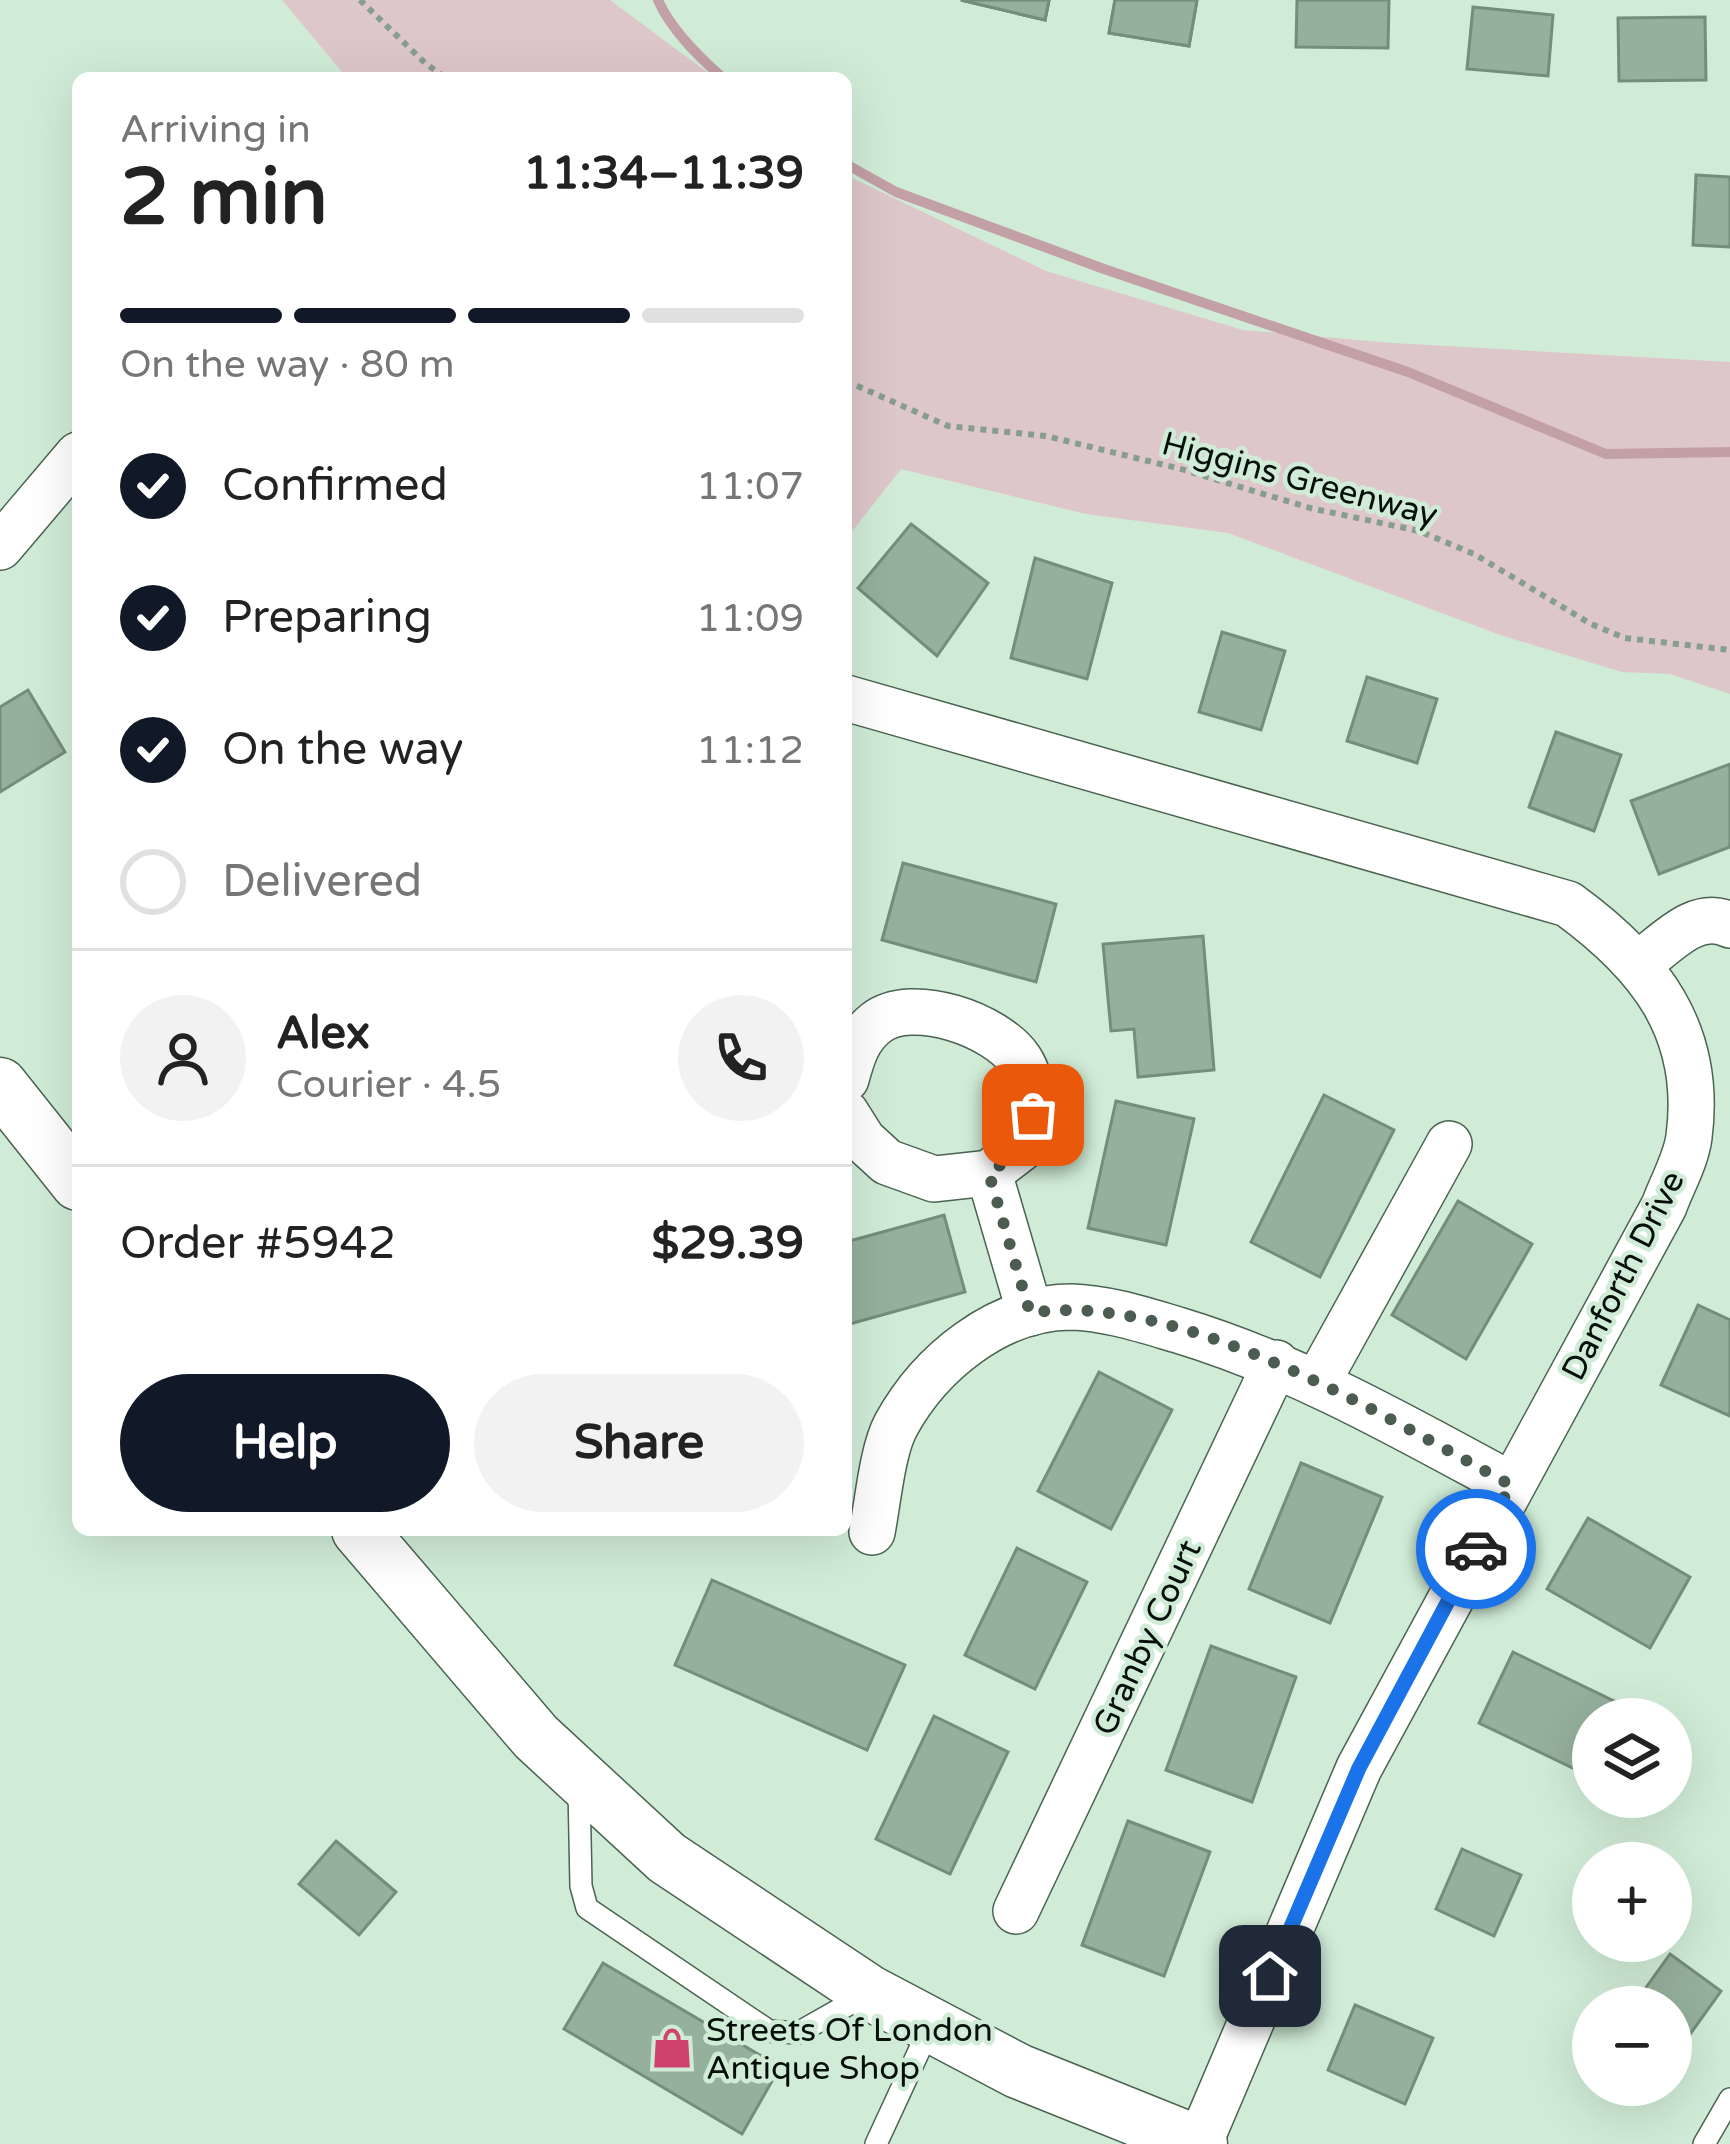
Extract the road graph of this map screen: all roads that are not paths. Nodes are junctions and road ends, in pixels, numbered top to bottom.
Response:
1 (72, 462) edge
2 (0, 547) edge
3 (852, 700) edge
4 (1730, 925) edge
5 (1639, 964) junction
6 (852, 1055) edge
7 (0, 1085) edge
8 (852, 1123) edge
9 (1709, 1143) edge
10 (1449, 1144) dead end
11 (989, 1174) junction
12 (72, 1175) edge
13 (1030, 1313) junction
14 (1276, 1363) junction
15 (1318, 1381) junction
16 (1511, 1485) junction
17 (872, 1532) dead end
18 (364, 1536) edge
19 (579, 1776) junction
20 (1016, 1911) dead end
21 (870, 1993) junction
22 (931, 2025) junction
23 (1730, 2099) edge
24 (876, 2144) edge
25 (1199, 2144) edge
26 (1704, 2144) edge

1 - 2 street
3 - 5 street, Danforth Drive
4 - 5 street
5 - 9 street, Danforth Drive
6 - 11 street
7 - 12 street
8 - 11 street
9 - 16 street, Danforth Drive
10 - 15 street
11 - 13 street
13 - 14 street
13 - 17 street
14 - 15 street
14 - 20 street, Granby Court
15 - 16 street
16 - 25 street, Danforth Drive
18 - 19 street
19 - 21 street
19 - 21 lane
21 - 22 street
22 - 24 lane
22 - 25 street
23 - 26 lane

